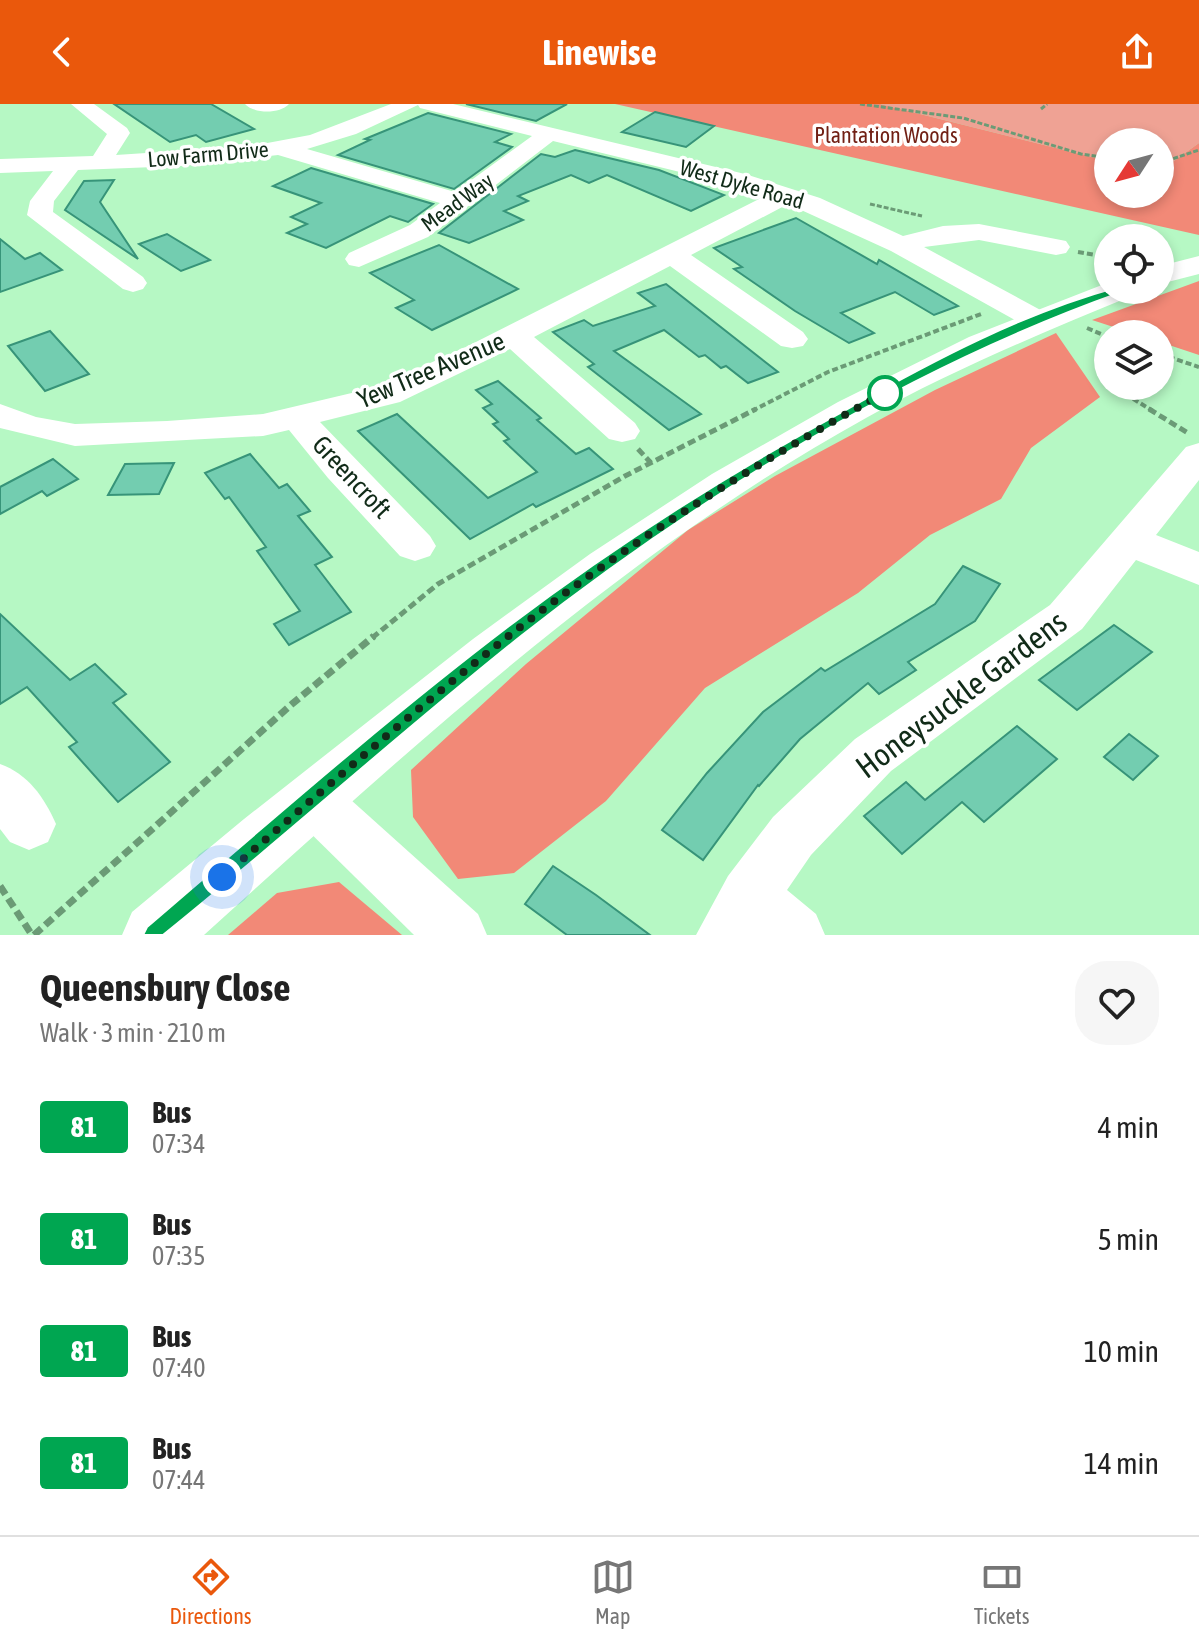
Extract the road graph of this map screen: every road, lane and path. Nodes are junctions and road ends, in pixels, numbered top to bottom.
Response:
1 (81, 104) edge
2 (255, 104) edge
3 (279, 104) edge
4 (408, 104) edge
5 (427, 104) edge
6 (860, 104) edge
7 (1047, 104) edge
8 (1041, 109) dead end
9 (547, 135) junction
10 (278, 148) junction
11 (1199, 150) edge
12 (1094, 156) edge
13 (1174, 158) edge
14 (101, 161) junction
15 (71, 163) junction
16 (0, 166) edge
17 (786, 195) junction
18 (459, 201) junction
19 (890, 208) dead end
20 (849, 221) junction
21 (901, 245) junction
22 (1056, 247) dead end
23 (670, 253) junction
24 (359, 259) dead end
25 (1199, 265) edge
26 (1174, 271) edge
27 (133, 283) dead end
28 (1094, 298) edge
29 (973, 305) dead end
30 (1035, 319) junction
31 (773, 334) dead end
32 (513, 335) junction
33 (1174, 359) edge
34 (1199, 367) edge
35 (1135, 400) edge
36 (298, 418) junction
37 (14, 421) edge
38 (606, 429) dead end
39 (1199, 440) edge
40 (0, 449) edge
41 (1199, 455) edge
42 (1128, 540) junction
43 (398, 544) dead end
44 (1199, 569) edge
45 (312, 799) junction
46 (0, 886) edge
47 (737, 916) edge
48 (33, 935) edge
49 (155, 935) edge
50 (457, 935) edge
51 (795, 935) edge

1 - 14 street
2 - 3 street
4 - 10 street, Low Farm Drive
5 - 9 street, West Dyke Road
6 - 12 path
7 - 8 path
9 - 17 street, West Dyke Road
9 - 18 street, Mead Way
10 - 14 street, Low Farm Drive
10 - 18 street
11 - 13 path
14 - 15 street, Low Farm Drive
15 - 16 street, Low Farm Drive
15 - 27 street
17 - 20 street, West Dyke Road
17 - 23 street, Yew Tree Avenue
18 - 24 street, Mead Way
19 - 20 street
20 - 21 street, West Dyke Road
21 - 22 street
21 - 30 street, West Dyke Road
23 - 31 street
23 - 32 street, Yew Tree Avenue
25 - 26 main road
28 - 30 main road
29 - 48 path
30 - 45 main road
32 - 36 street, Yew Tree Avenue
32 - 38 street
33 - 34 path
35 - 39 path
36 - 37 street, Yew Tree Avenue
36 - 43 street, Greencroft
37 - 40 street
41 - 42 street, Honeysuckle Gardens
42 - 44 street
42 - 47 street, Honeysuckle Gardens
45 - 49 main road
45 - 50 street
46 - 48 path
47 - 51 street

